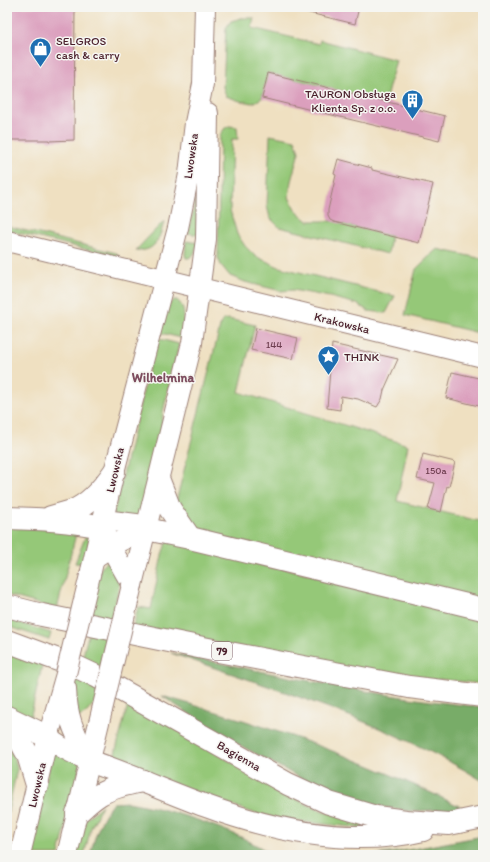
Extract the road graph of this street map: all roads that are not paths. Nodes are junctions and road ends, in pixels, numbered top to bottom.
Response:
1 (206, 7) edge
2 (203, 84) junction
3 (7, 241) edge
4 (164, 279) junction
5 (200, 289) junction
6 (483, 357) edge
7 (114, 472) junction
8 (159, 481) junction
9 (7, 518) edge
10 (42, 519) junction
11 (102, 526) junction
12 (146, 529) junction
13 (190, 538) junction
14 (110, 546) junction
15 (93, 565) junction
16 (132, 585) junction
17 (7, 606) edge
18 (483, 609) edge
19 (7, 641) edge
20 (483, 696) edge
21 (7, 718) edge
22 (70, 727) junction
23 (90, 761) junction
24 (143, 781) junction
25 (37, 785) junction
26 (77, 813) junction
27 (483, 817) edge
28 (449, 824) junction
29 (20, 855) edge
30 (66, 855) edge

1 - 2 street, Lwowska
2 - 4 street, Lwowska
2 - 5 street, Lwowska
3 - 4 street
4 - 5 street, Krakowska
4 - 7 street, Lwowska
5 - 6 street, Krakowska
5 - 8 street, Lwowska
7 - 10 main road
7 - 11 street, Lwowska
8 - 12 street, Lwowska
8 - 13 main road
9 - 10 main road
10 - 11 main road
11 - 12 street
11 - 14 street
11 - 15 street, Lwowska
12 - 13 main road
12 - 14 street
12 - 16 street, Lwowska
13 - 18 main road
14 - 15 street
14 - 16 street
15 - 22 street, Lwowska, bridge
16 - 22 street, Lwowska, bridge
17 - 20 main road, 79
19 - 28 main road, Bagienna
21 - 22 main road
21 - 25 main road
22 - 23 street, Lwowska
22 - 23 street
22 - 25 street, Lwowska
23 - 24 main road
23 - 26 street, Lwowska
24 - 26 main road
24 - 28 main road
25 - 29 street, Lwowska
26 - 30 street, Lwowska
27 - 28 main road, Bagienna

